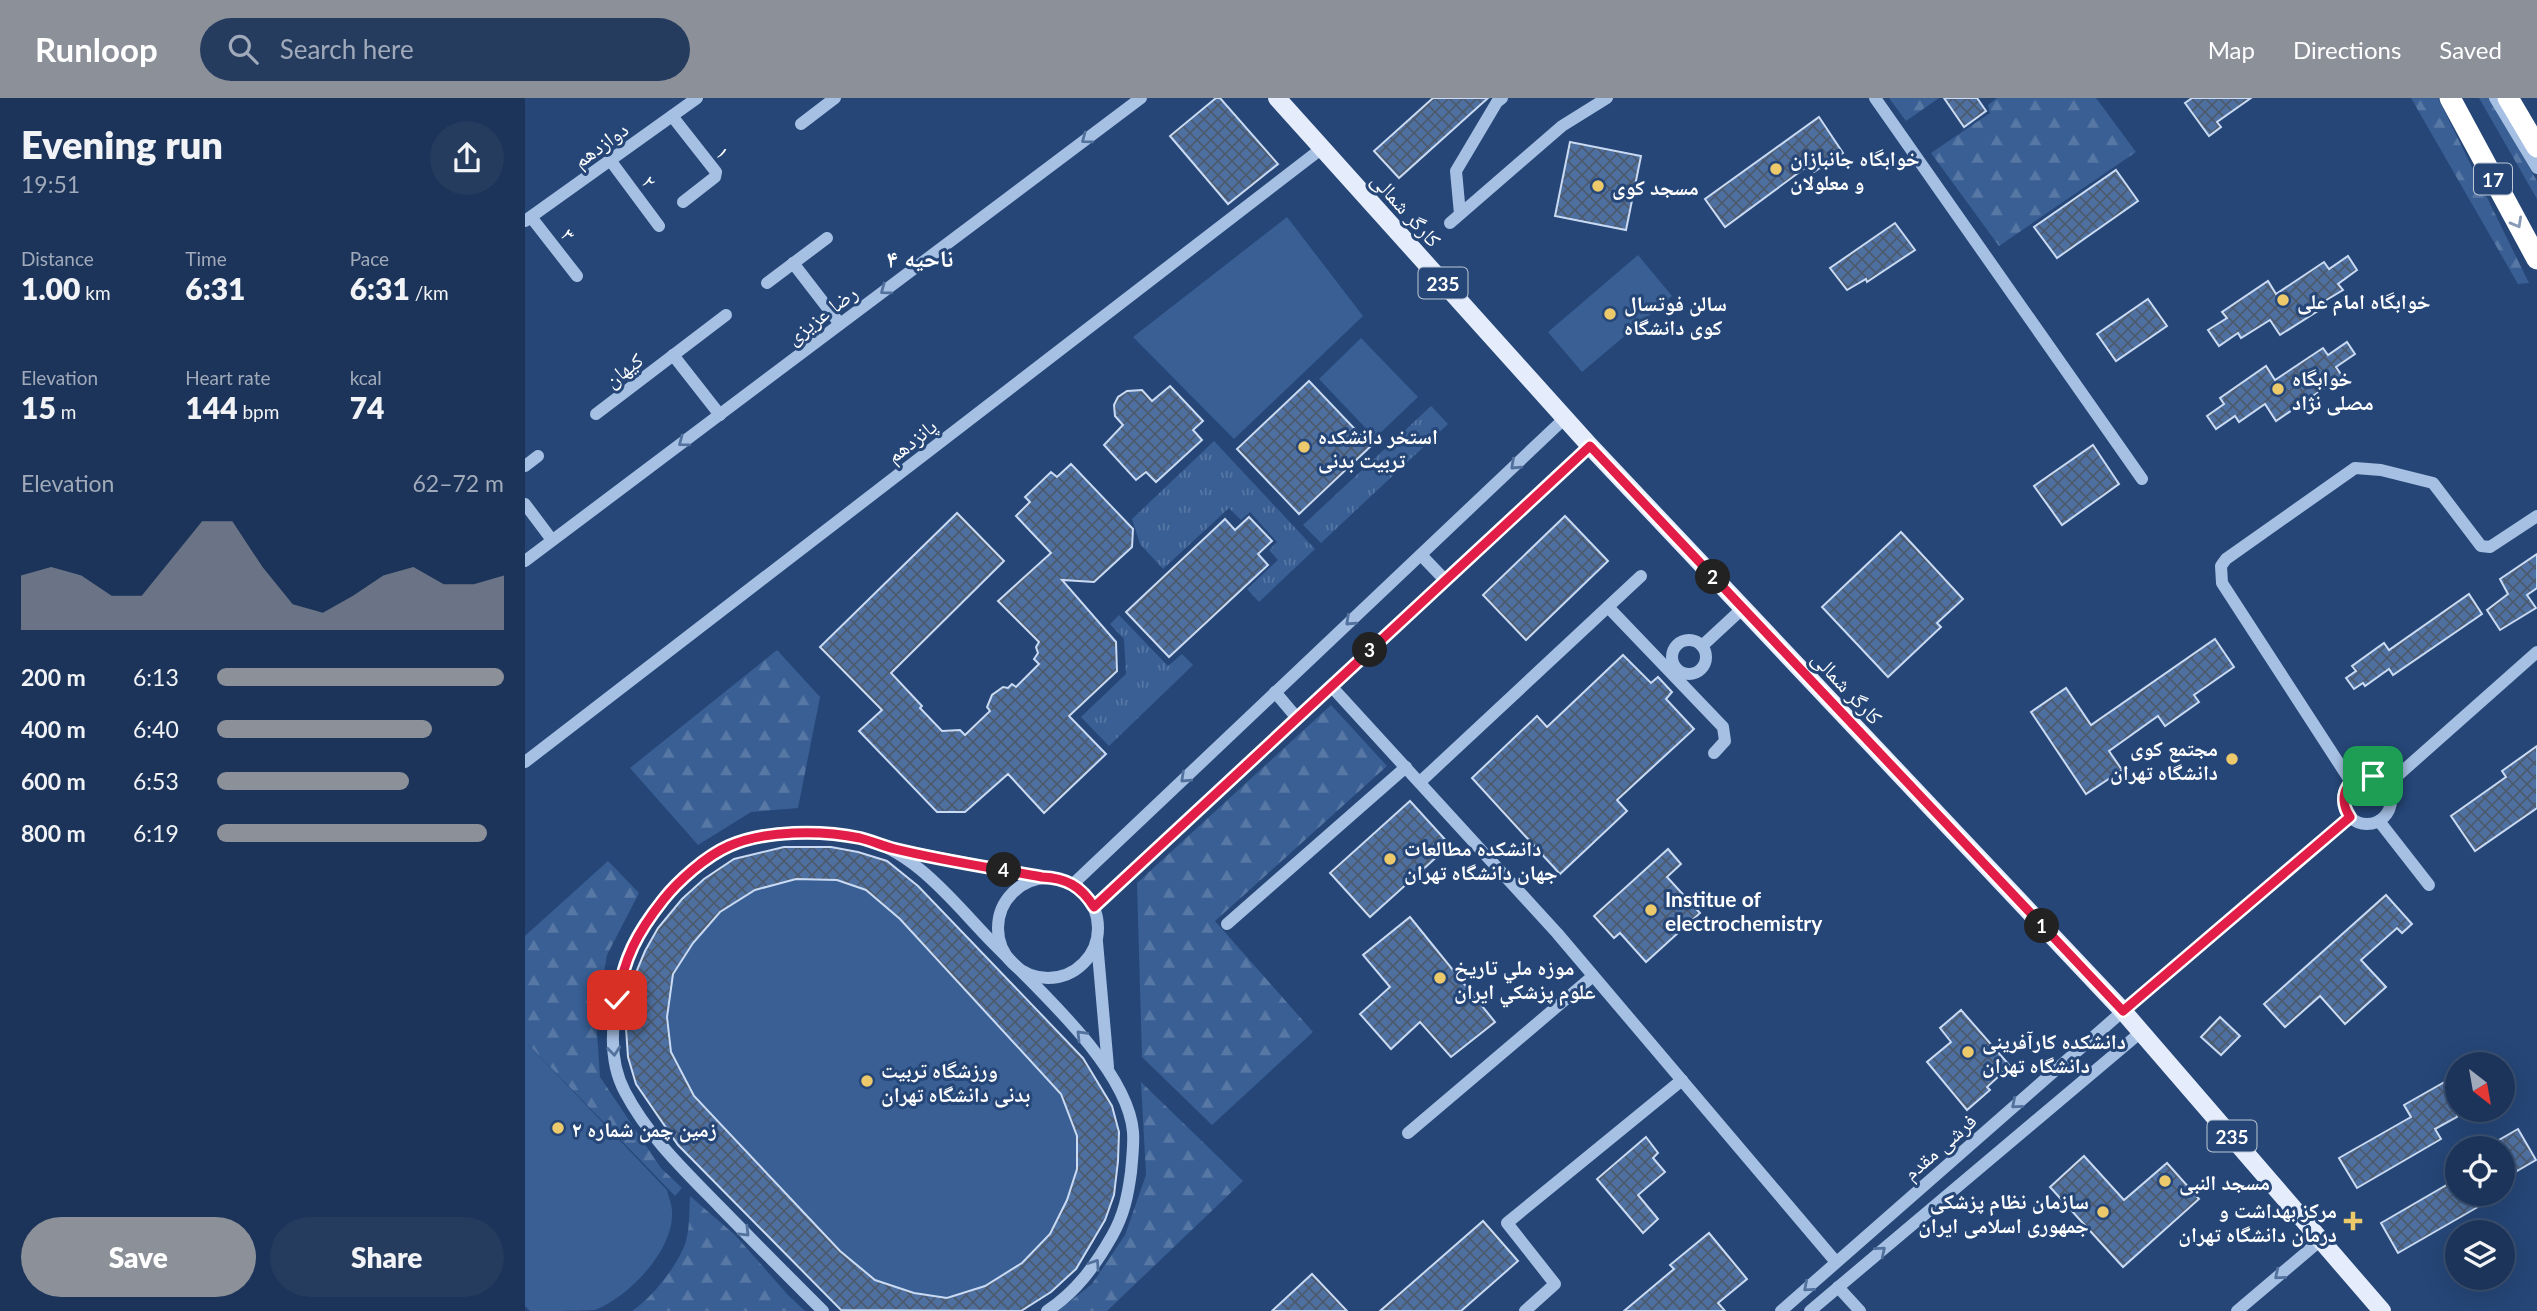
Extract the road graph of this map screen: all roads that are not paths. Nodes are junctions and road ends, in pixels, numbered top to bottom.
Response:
1 (697, 98) edge
2 (835, 98) edge
3 (1141, 98) edge
4 (1277, 98) edge
5 (1503, 98) edge
6 (1607, 98) edge
7 (1875, 98) edge
8 (2450, 98) edge
9 (2495, 98) edge
10 (2508, 98) edge
11 (672, 116) junction
12 (801, 124) dead end
13 (2537, 147) edge
14 (1321, 149) junction
15 (610, 160) junction
16 (2537, 168) edge
17 (683, 202) dead end
18 (1460, 214) junction
19 (528, 219) edge
20 (1450, 223) dead end
21 (659, 226) dead end
22 (827, 238) dead end
23 (2537, 260) edge
24 (793, 263) junction
25 (577, 276) dead end
26 (767, 283) dead end
27 (726, 315) dead end
28 (840, 324) junction
29 (673, 355) junction
30 (596, 414) dead end
31 (720, 415) junction
32 (1565, 418) junction
33 (1590, 446) junction
34 (538, 456) dead end
35 (525, 466) edge
36 (2142, 479) dead end
37 (525, 504) edge
38 (2537, 516) edge
39 (552, 540) junction
40 (1421, 555) junction
41 (525, 561) edge
42 (1641, 576) dead end
43 (1445, 580) junction
44 (1608, 607) junction
45 (1743, 608) junction
46 (1702, 646) junction
47 (2537, 652) edge
48 (1675, 671) junction
49 (1331, 686) junction
50 (1275, 692) junction
51 (1297, 718) junction
52 (1714, 753) dead end
53 (525, 762) edge
54 (1406, 767) junction
55 (1420, 782) junction
56 (2351, 782) junction
57 (2387, 785) junction
58 (2350, 817) junction
59 (2379, 821) junction
60 (893, 849) junction
61 (1042, 877) junction
62 (1073, 884) junction
63 (2429, 885) dead end
64 (1094, 907) junction
65 (1227, 924) dead end
66 (1097, 940) junction
67 (1014, 965) junction
68 (1594, 976) junction
69 (2123, 1011) junction
70 (2141, 1032) junction
71 (1108, 1070) junction
72 (1682, 1080) junction
73 (1408, 1133) dead end
74 (2322, 1240) junction
75 (1836, 1262) junction
76 (1838, 1287) junction
77 (823, 1311) edge
78 (1047, 1311) edge
79 (1525, 1311) edge
80 (1781, 1311) edge
81 (1810, 1311) edge
82 (1860, 1311) edge
83 (2237, 1311) edge
84 (2382, 1311) edge

1 - 11 street, دوازدهم
2 - 12 street
3 -> 28 street, رضا عزیزی
4 - 14 main road, کارگر شمالی / 235
5 - 18 street
6 - 18 street
7 - 36 street
8 -> 23 highway, 17
9 - 16 street
10 - 13 highway, 17
11 - 15 street, دوازدهم
11 - 17 street, ۱
14 - 32 main road, کارگر شمالی / 235
14 - 53 street, پانزدهم
15 - 19 street, دوازدهم
15 - 21 street, ۲
18 - 20 street
19 - 25 street, ۳
22 - 24 street
24 - 26 street
24 - 28 street
27 - 29 street, کیهان
28 - 31 street, رضا عزیزی
29 - 30 street, کیهان
29 - 31 street, کیهان
31 -> 39 street, رضا عزیزی
32 - 33 main road, کارگر شمالی / 235
32 -> 40 street
33 - 43 street
33 - 45 main road, کارگر شمالی / 235
34 - 35 street
37 - 39 street
38 - 56 street
39 - 41 street, رضا عزیزی
40 - 43 street
40 -> 50 street
42 - 44 street
43 - 49 street
44 - 48 street
44 - 55 street
45 - 46 street
45 - 69 main road, کارگر شمالی / 235
46 - 48 street
46 - 48 street
47 - 57 street
48 - 52 street
49 - 51 street
49 - 54 street
50 - 51 street
50 -> 62 street
51 - 64 street
54 - 55 street
54 - 65 street
55 - 68 street
56 - 57 street
56 - 58 street
57 - 59 street
58 - 59 street
58 - 69 street, فرشی مقدم
59 - 63 street
60 - 61 street
60 - 67 street
60 -> 77 street
61 - 62 street
61 - 67 street
62 - 64 street
64 - 66 street
66 - 67 street
66 - 71 street
71 -> 67 street
68 - 72 street
68 - 73 street
69 - 70 main road, کارگر شمالی / 235
69 -> 75 street, فرشی مقدم
70 - 74 main road, کارگر شمالی / 235
76 -> 70 street, فرشی مقدم
78 -> 71 street
72 - 75 street
72 - 79 street
74 -> 83 street
74 - 84 main road, کارگر شمالی / 235
75 -> 80 street, فرشی مقدم
76 - 81 street, فرشی مقدم
76 - 82 street

